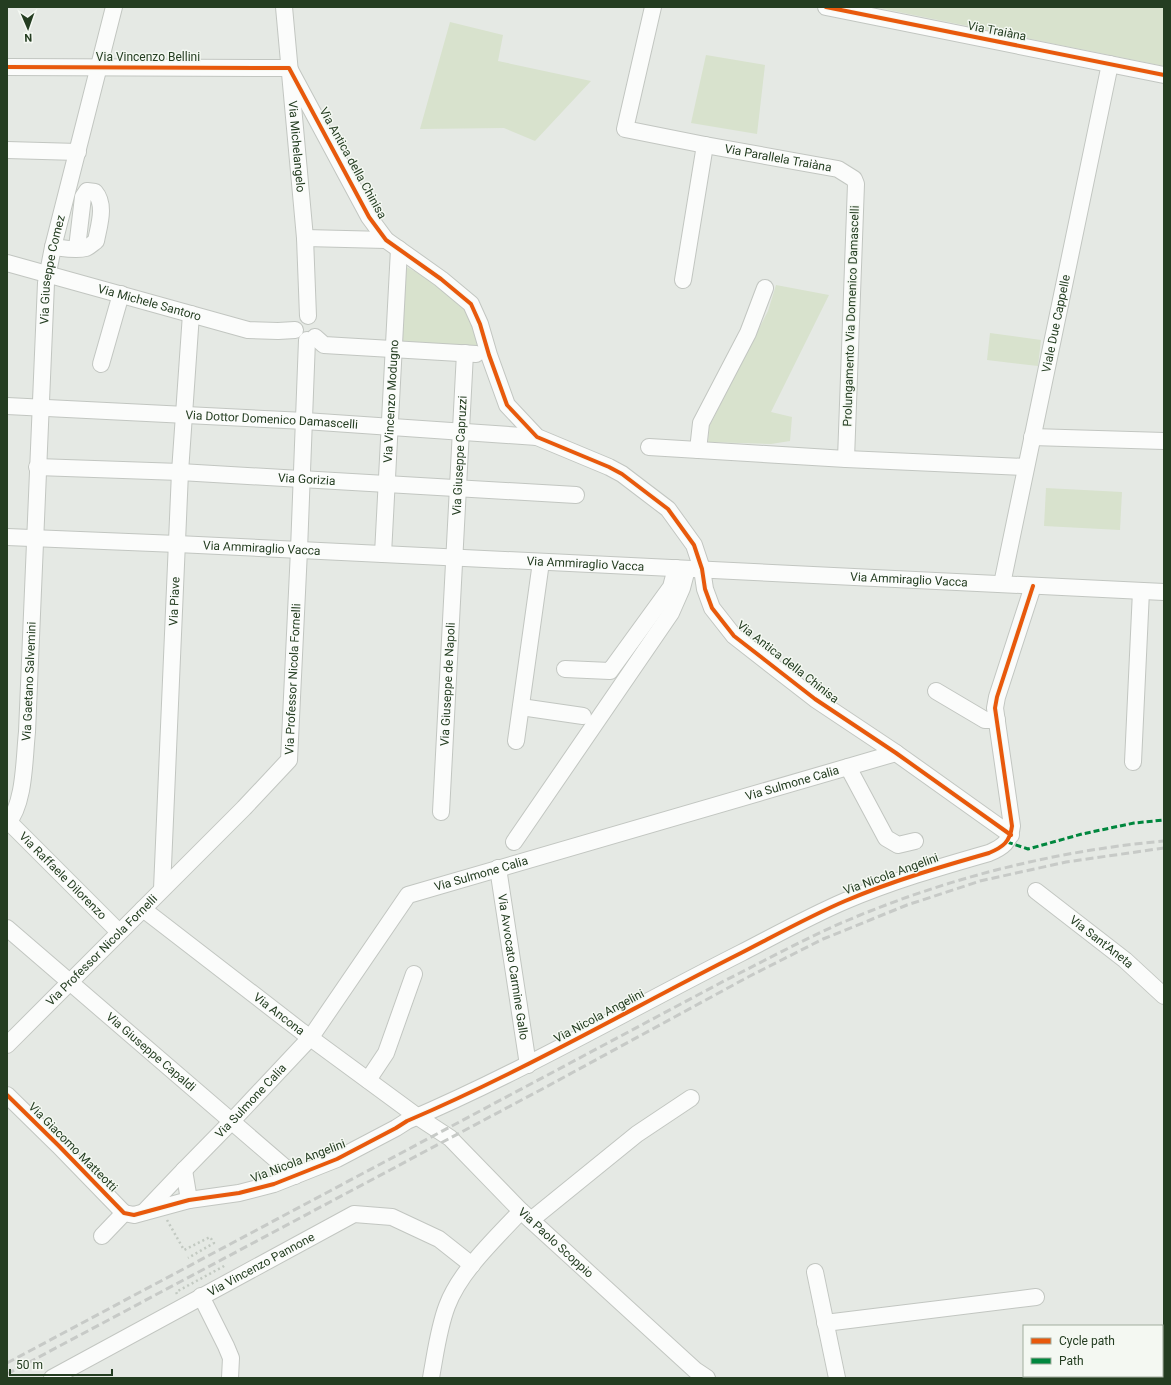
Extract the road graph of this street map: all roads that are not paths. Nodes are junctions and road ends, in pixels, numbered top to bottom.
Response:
1 (114, 7) edge
2 (284, 7) edge
3 (653, 7) edge
4 (826, 7) edge
5 (1110, 64) junction
6 (7, 67) edge
7 (99, 67) junction
8 (289, 68) junction
9 (1164, 75) edge
10 (705, 145) junction
11 (7, 150) edge
12 (78, 152) junction
13 (849, 176) joint
14 (305, 238) junction
15 (386, 240) junction
16 (53, 247) junction
17 (77, 248) dead end
18 (399, 249) junction
19 (7, 263) edge
20 (47, 274) junction
21 (683, 280) dead end
22 (765, 288) dead end
23 (121, 294) junction
24 (191, 314) junction
25 (308, 316) junction
26 (305, 336) junction
27 (393, 349) junction
28 (465, 353) junction
29 (489, 355) junction
30 (101, 364) dead end
31 (7, 406) edge
32 (40, 408) junction
33 (183, 415) junction
34 (304, 421) junction
35 (390, 426) junction
36 (460, 431) junction
37 (537, 437) junction
38 (1032, 437) junction
39 (1164, 441) edge
40 (649, 448) dead end
41 (698, 450) junction
42 (846, 459) junction
43 (37, 467) junction
44 (1026, 467) junction
45 (180, 472) junction
46 (302, 479) junction
47 (386, 484) junction
48 (458, 488) junction
49 (576, 495) dead end
50 (7, 537) edge
51 (34, 539) junction
52 (177, 544) junction
53 (300, 550) junction
54 (383, 554) junction
55 (454, 557) junction
56 (541, 562) junction
57 (688, 569) junction
58 (1002, 584) junction
59 (1033, 586) junction
60 (1142, 591) junction
61 (1164, 592) edge
62 (565, 669) dead end
63 (936, 691) dead end
64 (521, 707) junction
65 (583, 716) dead end
66 (997, 720) junction
67 (516, 741) dead end
68 (896, 753) junction
69 (1133, 762) dead end
70 (848, 767) junction
71 (440, 812) dead end
72 (8, 822) edge
73 (1011, 835) junction
74 (914, 841) dead end
75 (514, 842) dead end
76 (498, 868) junction
77 (162, 889) junction
78 (1036, 891) dead end
79 (143, 909) junction
80 (7, 928) edge
81 (119, 932) junction
82 (414, 974) dead end
83 (70, 983) junction
84 (1164, 996) edge
85 (310, 1038) junction
86 (7, 1045) edge
87 (528, 1065) junction
88 (368, 1080) junction
89 (7, 1095) edge
90 (691, 1098) dead end
91 (418, 1117) junction
92 (232, 1121) junction
93 (184, 1170) junction
94 (295, 1176) junction
95 (189, 1200) junction
96 (124, 1213) junction
97 (143, 1214) junction
98 (526, 1216) junction
99 (102, 1236) dead end
100 (472, 1266) junction
101 (815, 1272) dead end
102 (201, 1296) junction
103 (1036, 1297) dead end
104 (825, 1323) junction
105 (699, 1375) edge
106 (52, 1378) edge
107 (230, 1378) edge
108 (431, 1378) edge
109 (837, 1378) edge

1 - 7 street, Via Giuseppe Comez
2 - 8 street, Via Michelangelo
3 - 10 street, Via Parallela Traiàna
4 - 5 street, Via Traiàna
5 - 9 street, Via Traiàna
5 - 38 street, Viale Due Cappelle
6 - 7 street, Via Vincenzo Bellini
7 - 8 street, Via Vincenzo Bellini
7 - 12 street, Via Giuseppe Comez
8 - 14 street, Via Michelangelo
8 - 15 street, Via Antica della Chinisa
10 - 13 street, Via Parallela Traiàna
10 - 21 street
11 - 12 street
12 - 16 street, Via Giuseppe Comez
13 - 42 street, Prolungamento Via Domenico Damascelli
14 - 15 street
14 - 25 street, Via Michelangelo
15 - 18 street, Via Antica della Chinisa
16 - 17 street
16 - 20 street, Via Giuseppe Comez
18 - 27 street, Via Vincenzo Modugno
18 - 29 street, Via Antica della Chinisa
19 - 20 street, Via Michele Santoro
20 - 23 street, Via Michele Santoro
20 - 32 street, Via Giuseppe Comez
22 - 41 street
23 - 24 street, Via Michele Santoro
23 - 30 street
24 - 26 street, Via Michele Santoro
24 - 33 street, Via Piave
25 - 26 street
25 - 26 street
26 - 27 street, Via Michele Santoro
26 - 34 street, Via Professor Nicola Fornelli
27 - 28 street, Via Michele Santoro
27 - 35 street, Via Vincenzo Modugno
28 - 29 street, Via Michele Santoro
28 - 36 street, Via Giuseppe Capruzzi
29 - 37 street, Via Antica della Chinisa
31 - 32 street, Via Dottor Domenico Damascelli
32 - 33 street, Via Dottor Domenico Damascelli
32 - 43 street, Via Giuseppe Comez
33 - 34 street, Via Dottor Domenico Damascelli
33 - 45 street, Via Piave
34 - 35 street, Via Dottor Domenico Damascelli
34 - 46 street, Via Professor Nicola Fornelli
35 - 36 street, Via Dottor Domenico Damascelli
35 - 47 street, Via Vincenzo Modugno
36 - 37 street, Via Dottor Domenico Damascelli
36 - 48 street, Via Giuseppe Capruzzi
37 - 57 street, Via Antica della Chinisa
38 - 39 street
38 - 44 street, Viale Due Cappelle
40 - 41 street
41 - 42 street
42 - 44 street
43 - 45 street, Via Gorizia
43 - 51 street, Via Giuseppe Comez
44 - 58 street, Viale Due Cappelle
45 - 46 street, Via Gorizia
45 - 52 street, Via Piave
46 - 47 street, Via Gorizia
46 - 53 street, Via Professor Nicola Fornelli
47 - 48 street, Via Gorizia
47 - 54 street, Via Vincenzo Modugno
48 - 49 street, Via Gorizia
48 - 55 street, Via Giuseppe Capruzzi
50 - 51 street, Via Ammiraglio Vacca
51 - 52 street, Via Ammiraglio Vacca
51 - 72 street, Via Gaetano Salvemini
52 - 53 street, Via Ammiraglio Vacca
52 - 77 street, Via Piave
53 - 54 street, Via Ammiraglio Vacca
53 - 77 street, Via Professor Nicola Fornelli
54 - 55 street, Via Ammiraglio Vacca
55 - 56 street, Via Ammiraglio Vacca
55 - 71 street, Via Giuseppe de Napoli
56 - 57 street, Via Ammiraglio Vacca
56 - 64 street
57 - 58 street, Via Ammiraglio Vacca
57 - 62 street
57 - 68 street, Via Antica della Chinisa
57 - 75 street
58 - 59 street, Via Ammiraglio Vacca
59 - 60 street, Via Ammiraglio Vacca
59 - 66 street
60 - 61 street, Via Ammiraglio Vacca
60 - 69 street
63 - 66 street
64 - 65 street
64 - 67 street
66 - 73 street
68 - 70 street, Via Sulmone Calia
68 - 73 street, Via Antica della Chinisa
70 - 74 street
70 - 76 street, Via Sulmone Calia
72 - 81 street, Via Raffaele Dilorenzo
73 - 87 street, Via Nicola Angelini
76 - 85 street, Via Sulmone Calia
76 - 87 street, Via Avvocato Carmine Gallo
77 - 79 street, Via Professor Nicola Fornelli
78 - 84 street, Via Sant'Aneta
79 - 81 street, Via Professor Nicola Fornelli
79 - 85 street, Via Ancona
80 - 83 street, Via Giuseppe Capaldi
81 - 83 street, Via Professor Nicola Fornelli
82 - 88 street
83 - 86 street, Via Professor Nicola Fornelli
83 - 92 street, Via Giuseppe Capaldi
85 - 88 street, Via Ancona
85 - 92 street, Via Sulmone Calia
87 - 91 street, Via Nicola Angelini
88 - 91 street, Via Ancona
89 - 96 street, Via Giacomo Matteotti
90 - 98 street
91 - 94 street, Via Nicola Angelini
91 - 98 street, Via Paolo Scoppio
92 - 93 street, Via Sulmone Calia
92 - 94 street, Via Giuseppe Capaldi
93 - 95 street
93 - 97 street, Via Sulmone Calia
94 - 95 street, Via Nicola Angelini
95 - 97 street, Via Nicola Angelini
96 - 97 street
96 - 99 street
98 - 100 street
98 - 105 street, Via Paolo Scoppio
100 - 102 street, Via Vincenzo Pannone
100 - 108 street
101 - 104 street
102 - 106 street, Via Vincenzo Pannone
102 - 107 street
103 - 104 street
104 - 109 street

